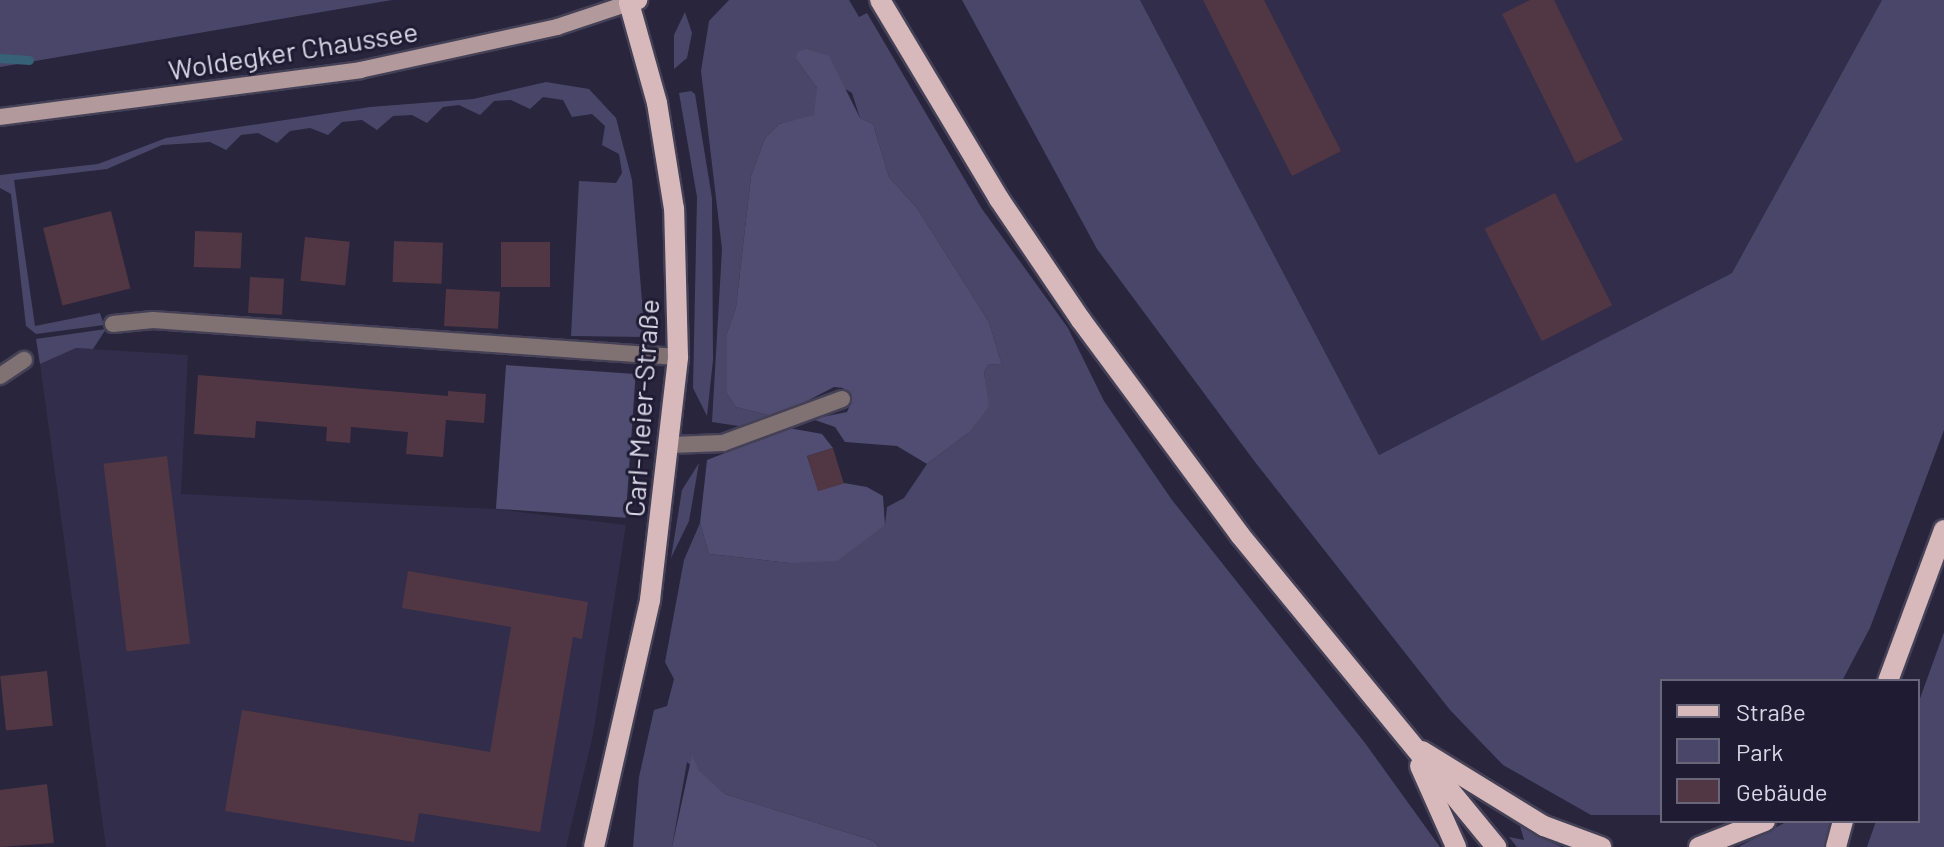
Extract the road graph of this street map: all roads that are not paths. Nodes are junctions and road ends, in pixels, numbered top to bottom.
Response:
1 (631, 1) edge
2 (882, 2) edge
3 (0, 117) edge
4 (113, 324) dead end
5 (678, 357) junction
6 (24, 360) dead end
7 (0, 376) edge
8 (842, 399) dead end
9 (671, 445) junction
10 (1944, 530) edge
11 (1888, 677) edge
12 (1410, 744) junction
13 (604, 817) junction
14 (1760, 823) edge
15 (1842, 823) edge
16 (594, 847) edge
17 (609, 847) edge
18 (1456, 847) edge
19 (1496, 847) edge
20 (1601, 847) edge
21 (1699, 847) edge
22 (1836, 847) edge

1 - 3 main road, Woldegker Chaussee
1 - 5 main road, Carl-Meier-Straße
2 - 12 main road
4 - 5 street
5 - 9 main road, Carl-Meier-Straße
6 - 7 street
8 - 9 street
9 - 13 main road, Carl-Meier-Straße
10 - 11 main road
12 - 18 main road
12 - 19 main road
12 - 20 main road
13 - 16 main road, Carl-Meier-Straße
13 - 17 main road, Carl-Meier-Straße
14 - 21 main road
15 - 22 main road

